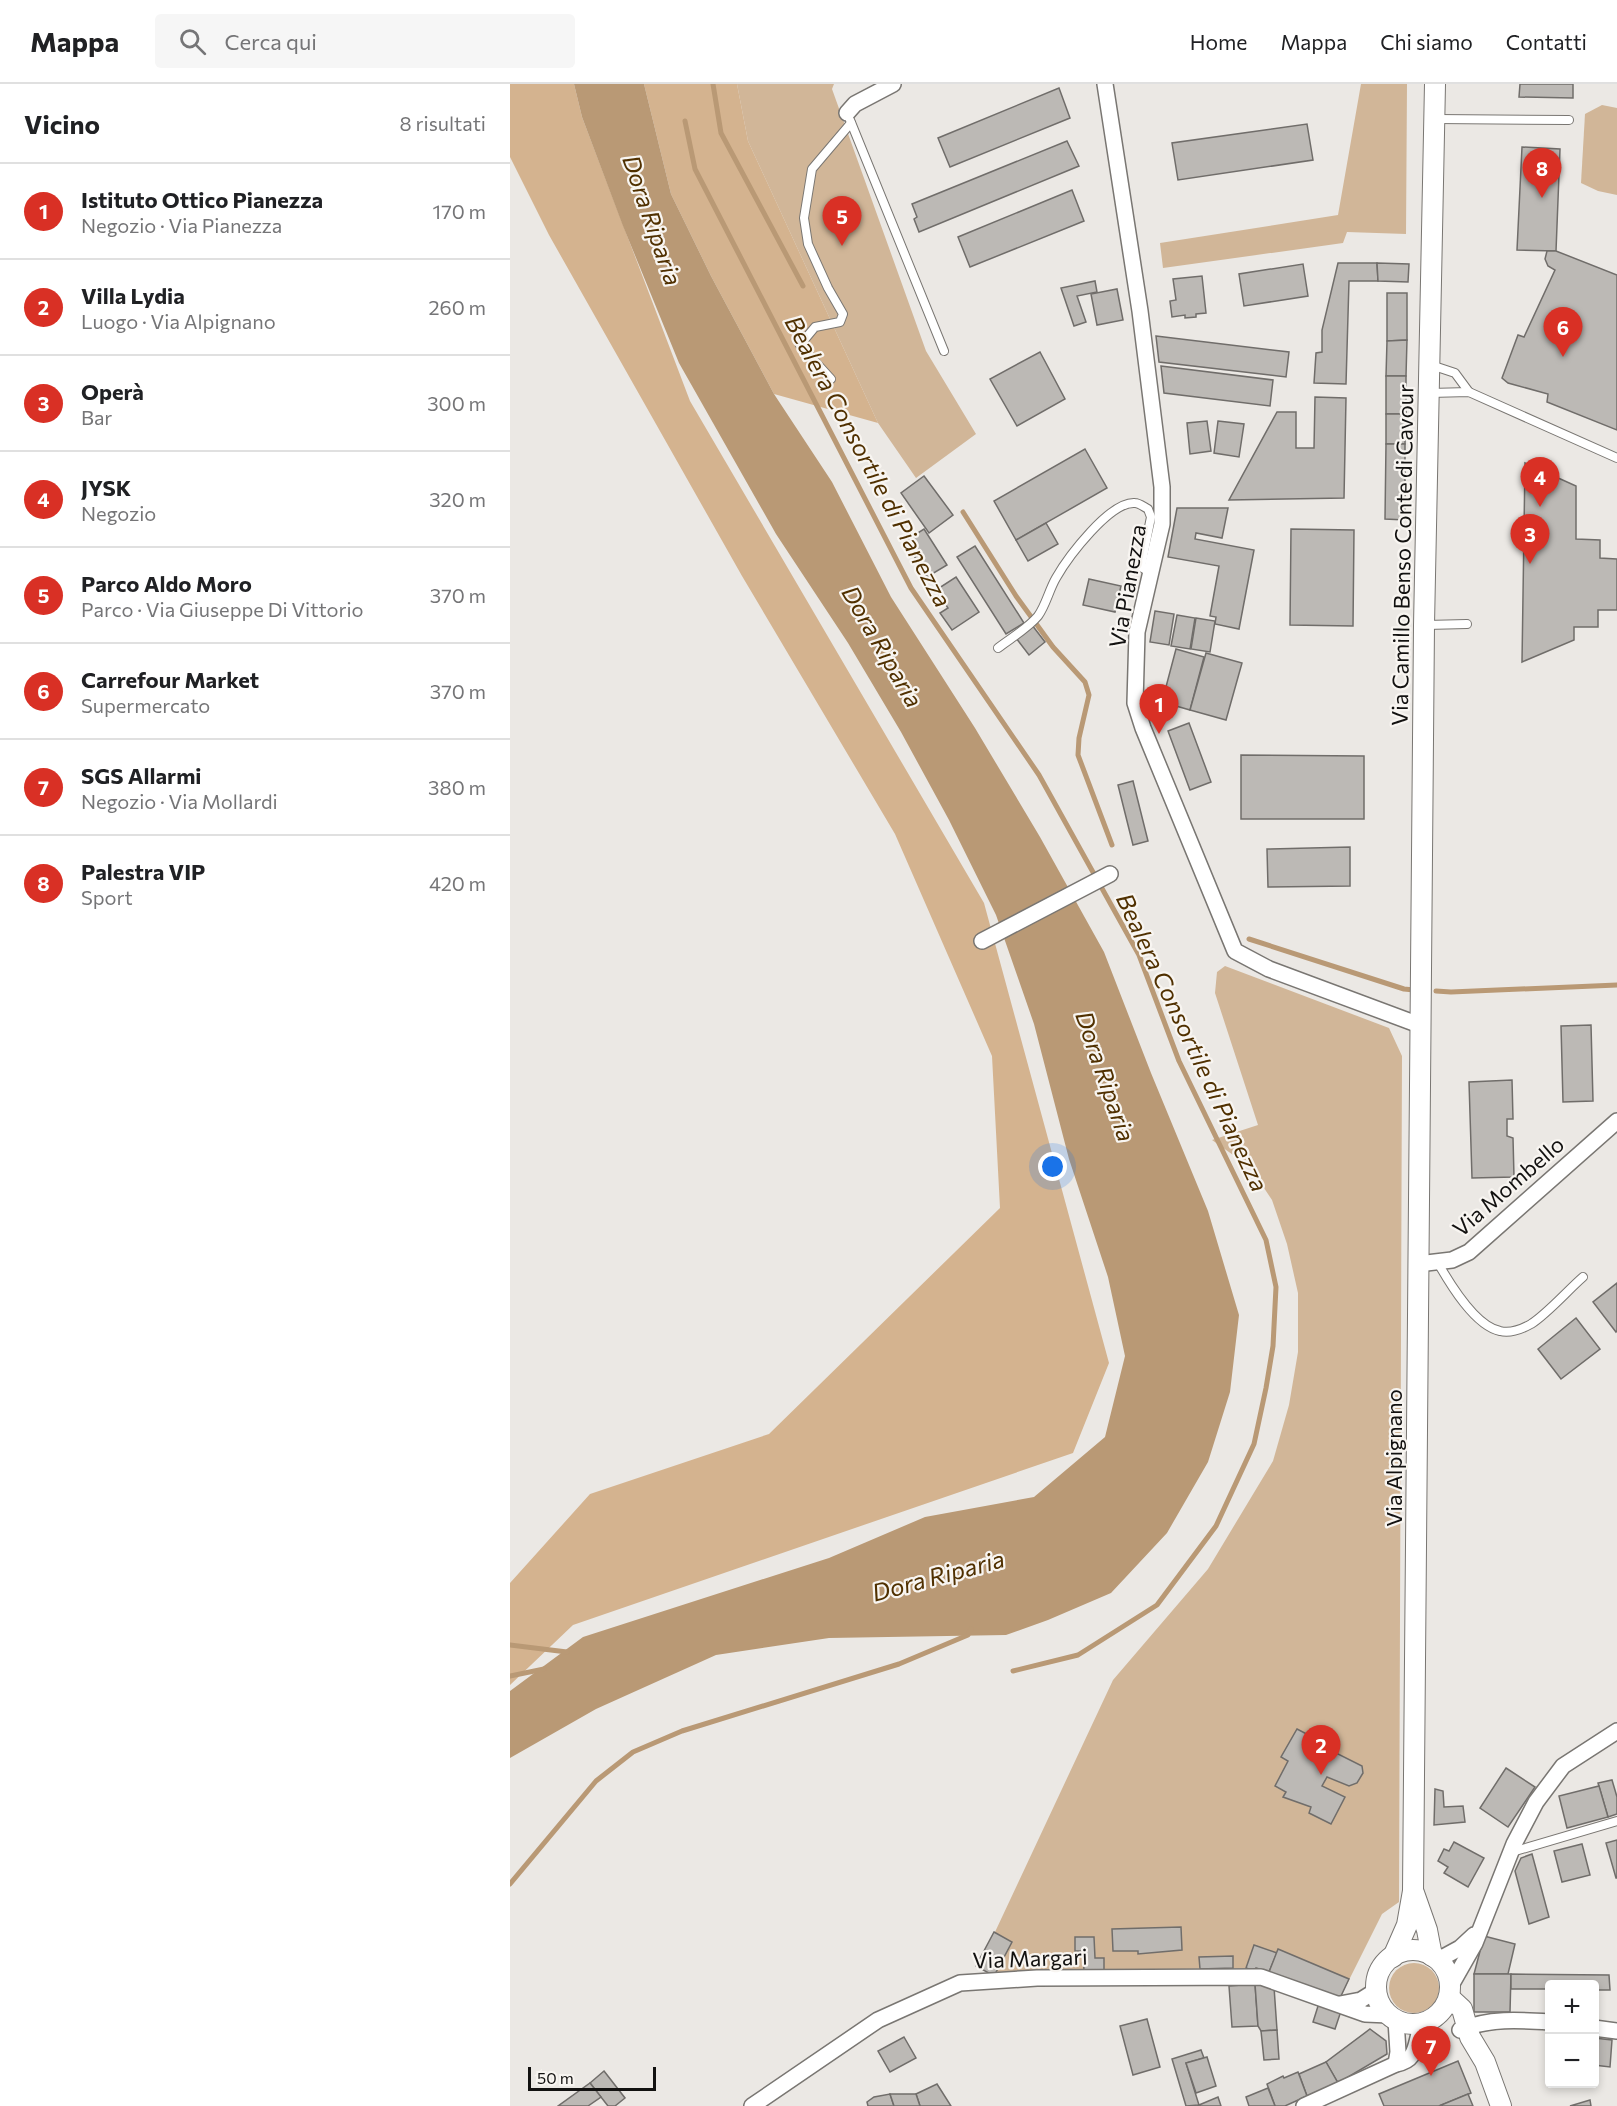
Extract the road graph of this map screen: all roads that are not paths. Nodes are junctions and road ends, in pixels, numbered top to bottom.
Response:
1 (893, 84) edge
2 (1105, 84) edge
3 (1435, 84) edge
4 (849, 118) junction
5 (1434, 119) junction
6 (1569, 120) dead end
7 (944, 351) dead end
8 (1429, 365) junction
9 (831, 379) dead end
10 (1469, 392) junction
11 (1428, 393) junction
12 (1617, 458) edge
13 (1151, 573) junction
14 (1467, 624) dead end
15 (1424, 626) junction
16 (998, 648) dead end
17 (1110, 874) dead end
18 (982, 941) dead end
19 (1422, 1026) junction
20 (1617, 1121) edge
21 (1428, 1264) junction
22 (1583, 1277) dead end
23 (1617, 1731) edge
24 (1617, 1821) edge
25 (1511, 1853) junction
26 (1413, 1891) junction
27 (1481, 1926) junction
28 (1393, 1957) junction
29 (1435, 1958) junction
30 (1377, 1990) junction
31 (1449, 1992) junction
32 (1340, 2004) junction
33 (1393, 2017) junction
34 (1427, 2021) junction
35 (1545, 2022) edge
36 (1599, 2029) edge
37 (1466, 2031) junction
38 (1617, 2031) edge
39 (1396, 2064) junction
40 (752, 2106) edge
41 (1304, 2106) edge
42 (1501, 2106) edge

1 - 4 street
2 - 13 street, Via Pianezza
3 - 5 street, Via Camillo Benso Conte di Cavour
4 - 7 lane
4 - 9 lane
5 - 6 lane
5 - 8 street, Via Camillo Benso Conte di Cavour
8 - 10 lane
8 - 11 street, Via Camillo Benso Conte di Cavour
10 - 11 lane
10 - 12 lane
11 - 15 street, Via Camillo Benso Conte di Cavour
13 - 16 lane
13 - 19 street, Via Pianezza
14 - 15 lane
15 - 19 street, Via Camillo Benso Conte di Cavour
17 - 18 street
19 - 21 street, Via Alpignano
20 - 21 street, Via Mombello
21 - 22 lane
21 - 26 street, Via Alpignano
23 - 25 street
24 - 25 lane
25 - 27 street
26 - 28 street, Via Alpignano
26 - 29 street, Via Alpignano
27 - 29 street
27 - 31 street
28 - 29 street
28 - 30 street
29 - 31 street
30 - 32 street
30 - 33 street
31 - 34 street
31 - 37 street
32 - 33 street, Via Margari
32 - 40 street, Via Margari
33 - 34 street
33 - 39 street
34 - 37 street
34 - 39 street
35 - 37 street
36 - 38 street
37 - 42 street
39 - 41 street

